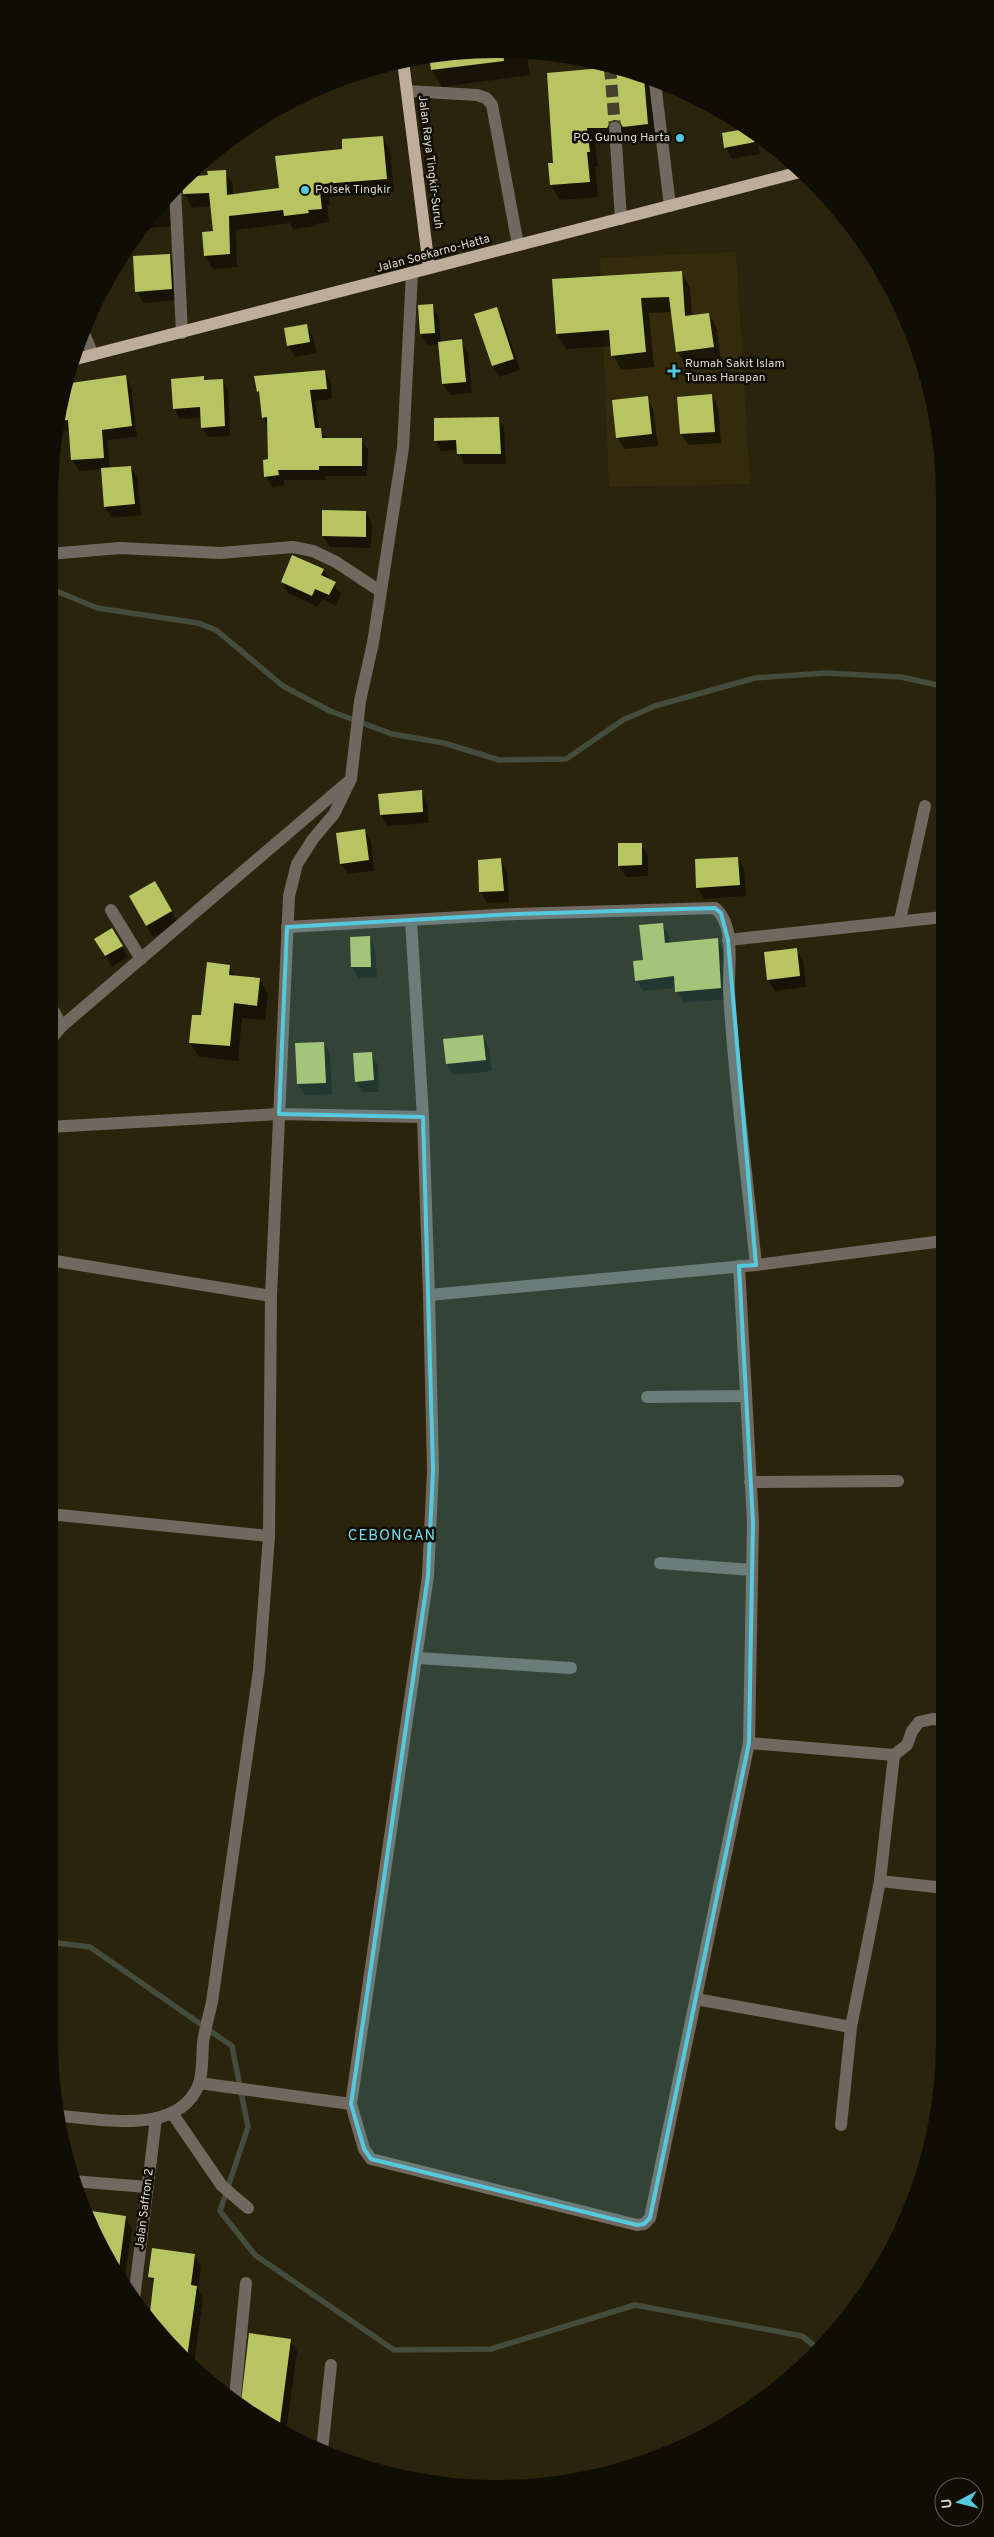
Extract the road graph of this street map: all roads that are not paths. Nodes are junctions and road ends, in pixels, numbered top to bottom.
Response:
1 (404, 68) edge
2 (656, 87) edge
3 (406, 91) junction
4 (615, 128) tunnel mouth
5 (794, 174) edge
6 (175, 198) edge
7 (670, 206) junction
8 (621, 219) junction
9 (518, 246) junction
10 (429, 267) junction
11 (412, 273) junction
12 (182, 332) junction
13 (87, 340) edge
14 (93, 355) junction
15 (80, 358) edge
16 (58, 553) edge
17 (380, 591) junction
18 (351, 779) junction
19 (925, 806) dead end
20 (111, 910) dead end
21 (936, 917) edge
22 (411, 920) junction
23 (900, 920) junction
24 (287, 927) junction
25 (728, 940) junction
26 (142, 959) junction
27 (58, 1019) edge
28 (62, 1026) junction
29 (58, 1031) edge
30 (279, 1114) junction
31 (422, 1118) junction
32 (58, 1126) edge
33 (936, 1242) edge
34 (58, 1261) edge
35 (756, 1265) junction
36 (740, 1266) junction
37 (429, 1295) junction
38 (272, 1296) junction
39 (746, 1396) junction
40 (647, 1397) dead end
41 (898, 1481) dead end
42 (750, 1482) junction
43 (58, 1515) edge
44 (269, 1536) junction
45 (660, 1563) dead end
46 (752, 1570) junction
47 (418, 1658) junction
48 (571, 1668) dead end
49 (936, 1719) edge
50 (749, 1743) junction
51 (894, 1755) junction
52 (880, 1881) junction
53 (936, 1887) edge
54 (696, 1999) junction
55 (851, 2027) junction
56 (199, 2083) junction
57 (351, 2104) junction
58 (172, 2113) junction
59 (64, 2116) edge
60 (156, 2118) junction
61 (841, 2124) dead end
62 (81, 2182) edge
63 (147, 2187) junction
64 (248, 2208) dead end
65 (246, 2283) dead end
66 (135, 2289) edge
67 (331, 2365) dead end
68 (235, 2393) edge
69 (323, 2443) edge

1 - 3 main road, Jalan Raya Tingkir-Suruh
2 - 7 street
3 - 9 street
3 - 10 main road, Jalan Raya Tingkir-Suruh
4 - 8 street
5 - 7 main road, Jalan Soekarno-Hatta
6 - 12 street
7 - 8 main road, Jalan Soekarno-Hatta
8 - 9 main road, Jalan Soekarno-Hatta
9 - 10 main road, Jalan Soekarno-Hatta
10 - 11 main road, Jalan Soekarno-Hatta
11 - 12 main road, Jalan Soekarno-Hatta
11 - 17 street
12 - 14 main road, Jalan Soekarno-Hatta
13 - 14 street
14 - 15 main road, Jalan Soekarno-Hatta
16 - 17 street
17 - 18 street
18 - 24 street
18 - 26 street
19 - 23 street
20 - 26 street
21 - 23 street
22 - 24 street
22 - 25 street
22 - 31 street
23 - 25 street
24 - 30 street
25 - 35 street
26 - 28 street
27 - 28 street
28 - 29 street
30 - 31 street
30 - 32 street
30 - 38 street
31 - 37 street
33 - 35 street
34 - 38 street
35 - 36 street
36 - 37 street
36 - 39 street
37 - 47 street
38 - 44 street
39 - 40 street
39 - 42 street
41 - 42 street
42 - 46 street
43 - 44 street
44 - 56 street
45 - 46 street
46 - 50 street
47 - 48 street
47 - 57 street
49 - 51 street
50 - 51 street
50 - 54 street
51 - 52 street
52 - 53 street
52 - 55 street
54 - 55 street
54 - 57 street
55 - 61 street
56 - 57 street
56 - 58 street
58 - 60 street
58 - 64 street
59 - 60 street
60 - 63 street, Jalan Saffron 2
62 - 63 street
63 - 66 street, Jalan Saffron 2
65 - 68 street
67 - 69 street

